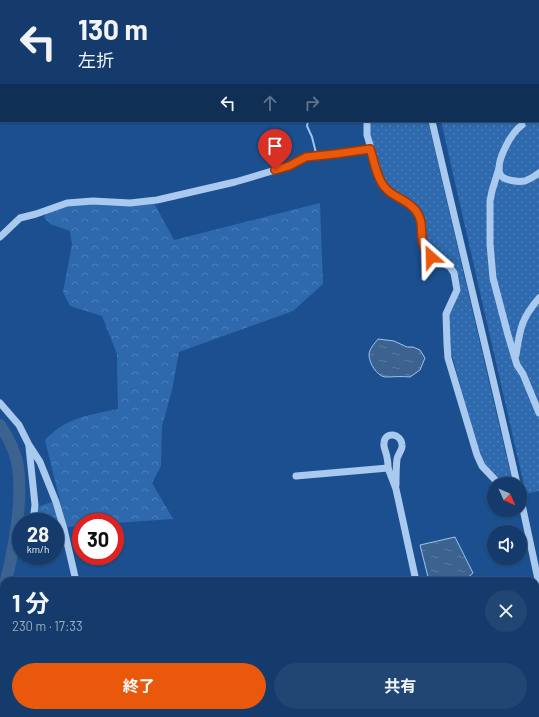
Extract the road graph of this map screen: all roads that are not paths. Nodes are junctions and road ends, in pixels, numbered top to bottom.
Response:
1 (367, 122) edge
2 (432, 122) edge
3 (522, 125) dead end
4 (370, 149) junction
5 (499, 168) junction
6 (539, 173) edge
7 (0, 237) edge
8 (539, 298) edge
9 (516, 358) junction
10 (0, 403) edge
11 (539, 413) edge
12 (29, 445) junction
13 (388, 468) junction
14 (296, 476) dead end
15 (492, 477) edge
16 (516, 477) edge
17 (396, 489) junction
18 (34, 513) edge
19 (525, 517) edge
20 (75, 577) edge
21 (415, 577) edge
22 (538, 577) edge

1 - 4 street
2 - 16 street
3 - 5 street
4 - 7 street
4 - 15 street
5 - 6 street
5 - 9 street
8 - 9 street
9 - 11 street
10 - 12 street
12 - 18 street
12 - 20 street
13 - 14 street
13 - 17 street
13 - 17 street
17 - 21 street
19 - 22 street

